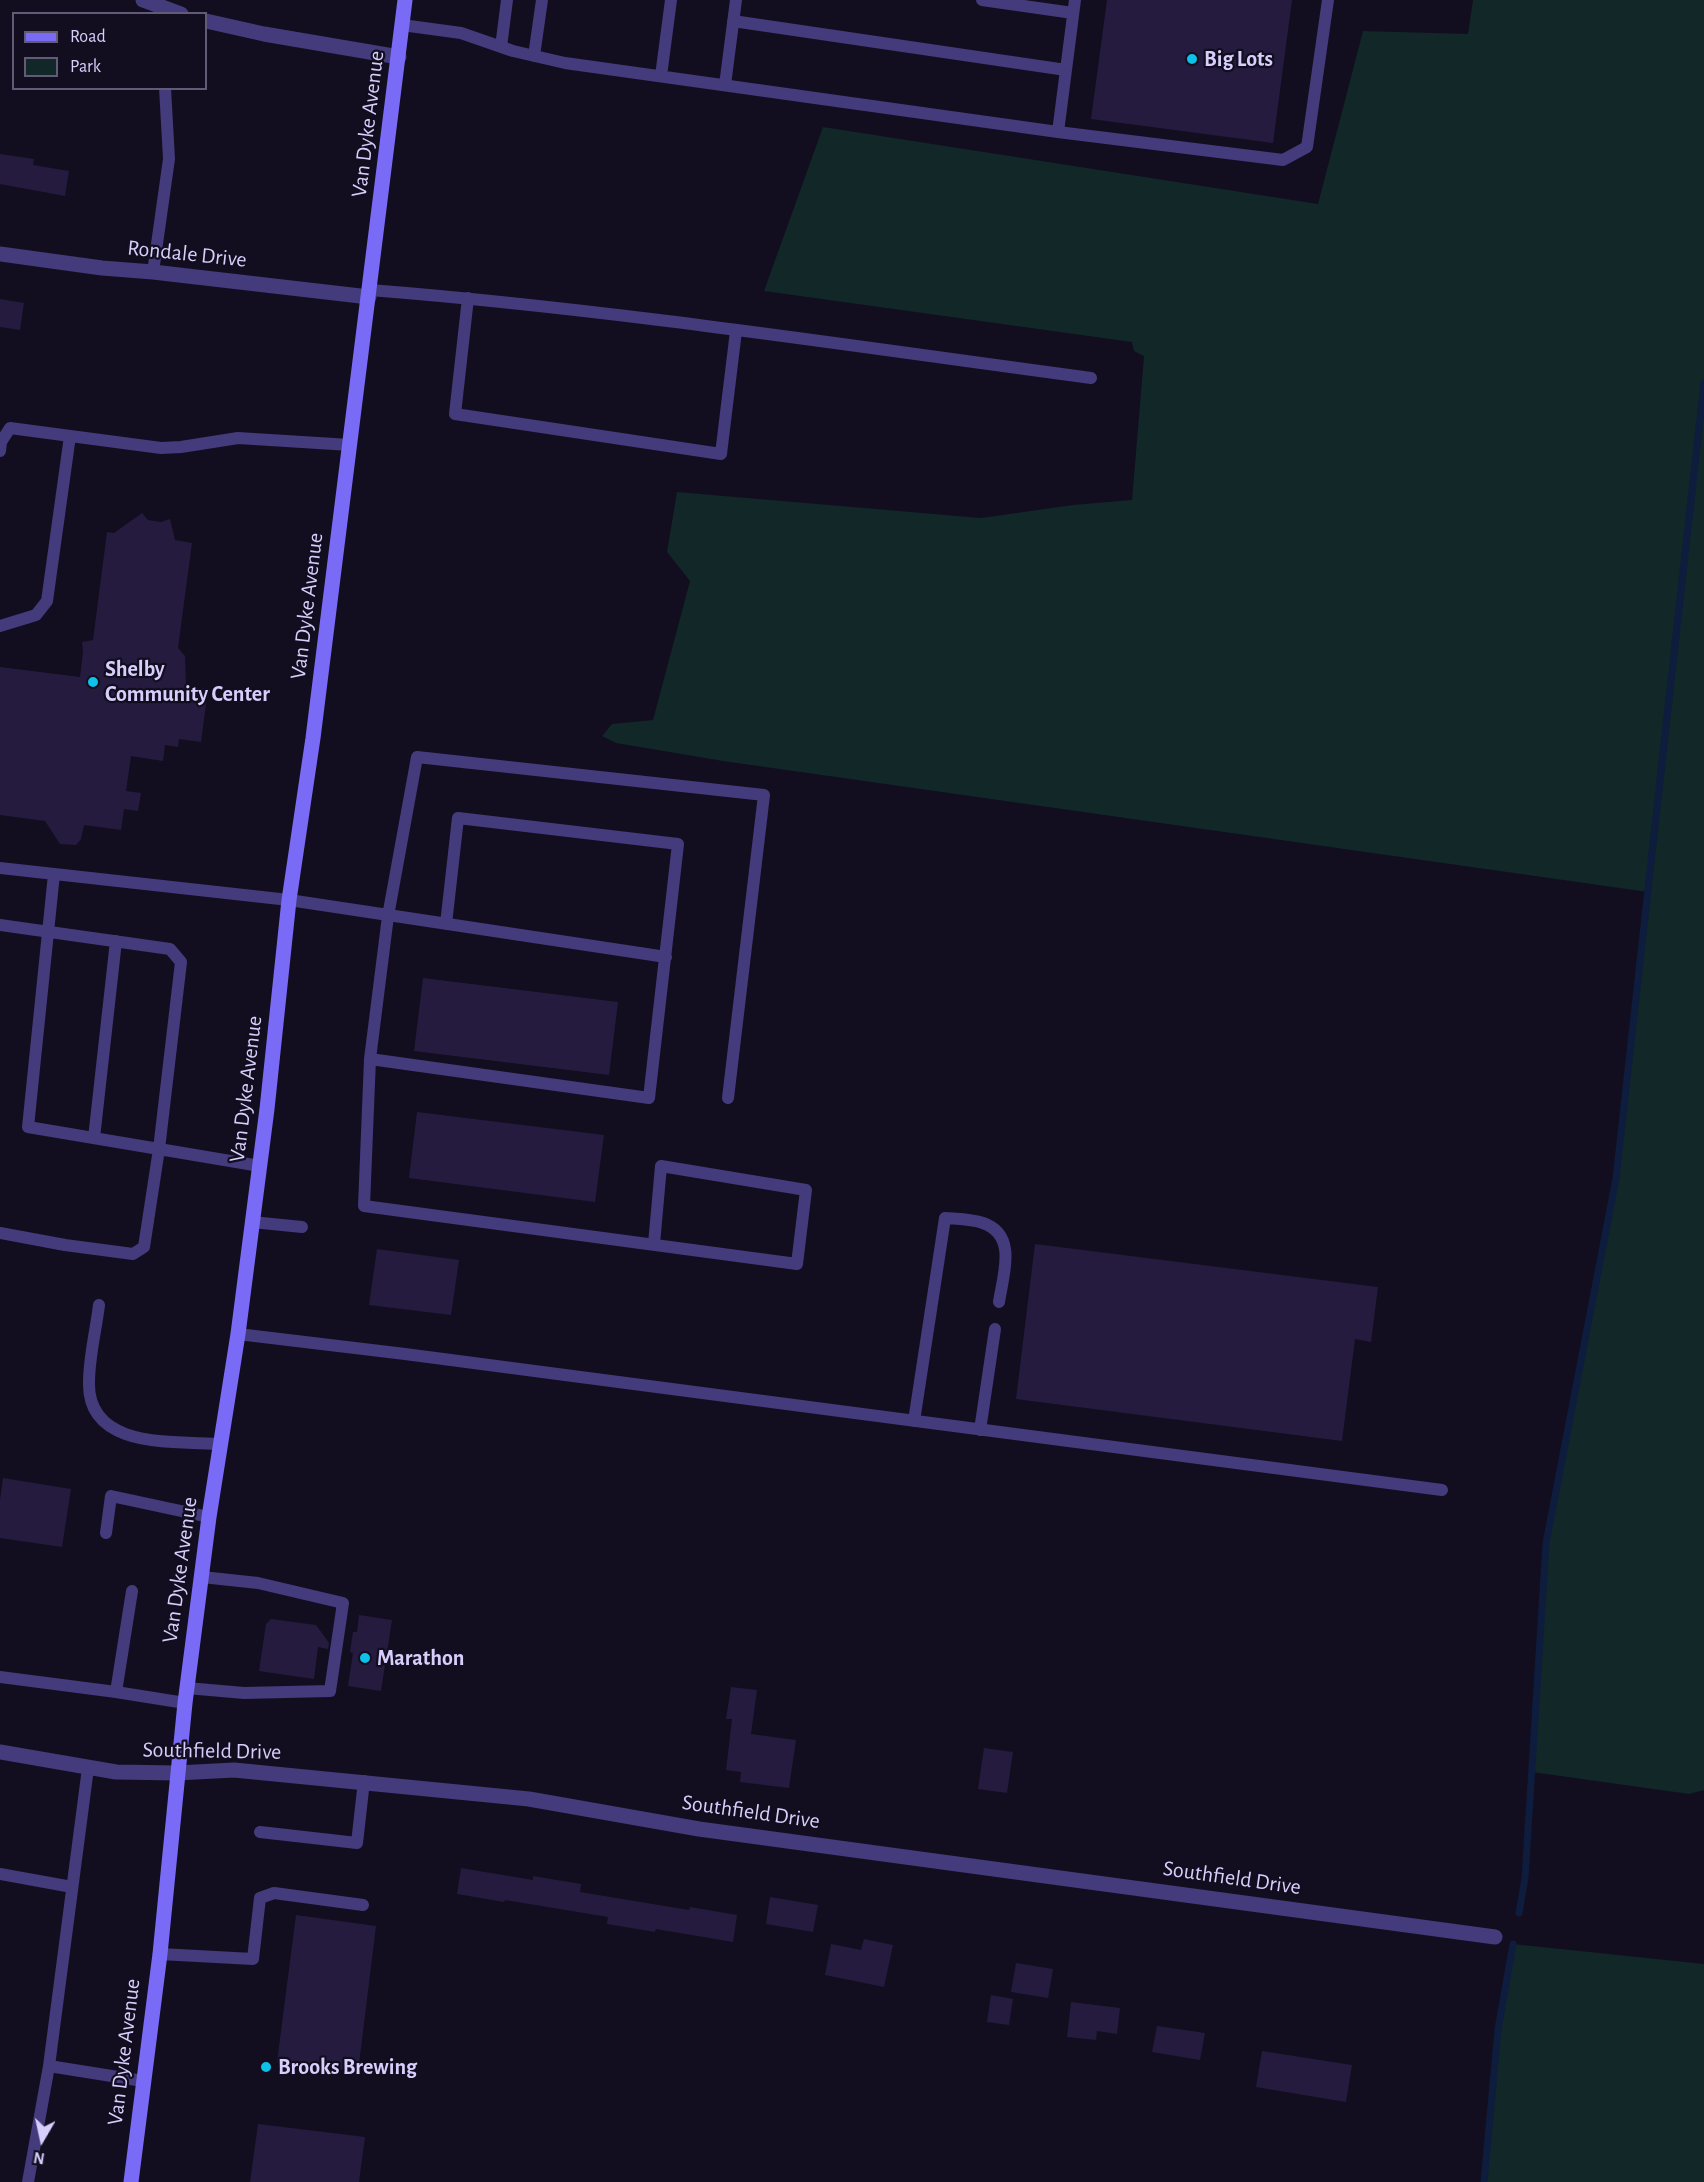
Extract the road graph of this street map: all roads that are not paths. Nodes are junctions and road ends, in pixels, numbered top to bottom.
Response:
1 (143, 0) edge
2 (405, 0) edge
3 (507, 0) edge
4 (542, 0) edge
5 (671, 0) edge
6 (736, 0) edge
7 (982, 0) edge
8 (1075, 0) edge
9 (1328, 0) edge
10 (162, 4) edge
11 (176, 12) edge
12 (1073, 13) junction
13 (207, 21) edge
14 (734, 21) junction
15 (402, 25) junction
16 (501, 47) junction
17 (534, 56) junction
18 (399, 57) junction
19 (1066, 70) junction
20 (661, 76) junction
21 (725, 85) junction
22 (165, 90) edge
23 (1058, 132) junction
24 (0, 254) edge
25 (153, 272) junction
26 (370, 293) junction
27 (468, 298) junction
28 (736, 331) junction
29 (1091, 378) dead end
30 (70, 436) junction
31 (350, 445) junction
32 (0, 451) edge
33 (0, 626) edge
34 (0, 868) edge
35 (54, 874) junction
36 (289, 900) junction
37 (388, 916) junction
38 (446, 924) junction
39 (0, 925) edge
40 (48, 933) junction
41 (116, 941) junction
42 (666, 957) junction
43 (370, 1059) junction
44 (728, 1098) dead end
45 (94, 1138) junction
46 (159, 1149) junction
47 (260, 1166) junction
48 (252, 1222) junction
49 (302, 1227) dead end
50 (0, 1233) edge
51 (654, 1244) junction
52 (999, 1302) dead end
53 (99, 1305) dead end
54 (995, 1329) dead end
55 (238, 1334) junction
56 (914, 1421) junction
57 (980, 1430) junction
58 (221, 1444) junction
59 (1442, 1490) dead end
60 (209, 1517) junction
61 (106, 1533) dead end
62 (202, 1577) junction
63 (132, 1591) dead end
64 (0, 1677) edge
65 (116, 1692) junction
66 (186, 1695) junction
67 (0, 1752) edge
68 (88, 1768) junction
69 (177, 1773) junction
70 (364, 1781) junction
71 (261, 1832) dead end
72 (0, 1874) edge
73 (72, 1887) junction
74 (363, 1905) dead end
75 (1495, 1937) dead end
76 (160, 1954) junction
77 (49, 2066) junction
78 (143, 2080) junction
79 (28, 2182) edge
80 (130, 2182) edge

1 - 10 street
2 - 15 main road, Van Dyke Avenue
3 - 16 lane
4 - 17 lane
5 - 20 lane
6 - 14 lane
7 - 12 lane
8 - 12 lane
9 - 23 lane
10 - 11 street
12 - 19 lane
13 - 18 street
14 - 19 lane
14 - 21 lane
15 - 16 lane
15 - 18 main road, Van Dyke Avenue
16 - 17 lane
17 - 20 lane
18 - 26 main road, Van Dyke Avenue
19 - 23 lane
20 - 21 lane
21 - 23 lane
22 - 25 lane
24 - 25 street, Rondale Drive
25 - 26 street, Rondale Drive
26 - 27 lane
26 - 31 main road, Van Dyke Avenue
27 - 28 lane
27 - 28 lane
28 - 29 lane
30 - 31 lane
30 - 32 lane
30 - 33 lane
31 - 36 main road, Van Dyke Avenue
34 - 35 lane
35 - 36 lane
35 - 40 lane
36 - 37 lane
36 - 47 main road, Van Dyke Avenue
37 - 38 lane
37 - 43 lane
37 - 44 lane
38 - 42 lane
38 - 42 lane
39 - 40 lane
40 - 41 lane
40 - 45 lane
41 - 45 lane
41 - 46 lane
42 - 43 lane
43 - 51 lane
45 - 46 lane
46 - 47 lane
46 - 50 lane
47 - 48 main road, Van Dyke Avenue
48 - 49 lane
48 - 55 main road, Van Dyke Avenue
51 - 51 lane
52 - 56 lane
53 - 58 lane
54 - 57 lane
55 - 56 lane
55 - 58 main road, Van Dyke Avenue
56 - 57 lane
57 - 59 lane
58 - 60 main road, Van Dyke Avenue
60 - 61 lane
60 - 62 main road, Van Dyke Avenue
62 - 66 main road, Van Dyke Avenue
62 - 66 lane
63 - 65 lane
64 - 65 lane
65 - 66 lane
66 - 69 main road, Van Dyke Avenue
67 - 68 street, Southfield Drive
68 - 69 street, Southfield Drive
68 - 73 lane
69 - 70 street, Southfield Drive
69 - 76 main road, Van Dyke Avenue
70 - 71 lane
70 - 75 street, Southfield Drive
72 - 73 lane
73 - 77 lane
74 - 76 lane
76 - 78 main road, Van Dyke Avenue
77 - 78 lane
77 - 79 lane
78 - 80 main road, Van Dyke Avenue

